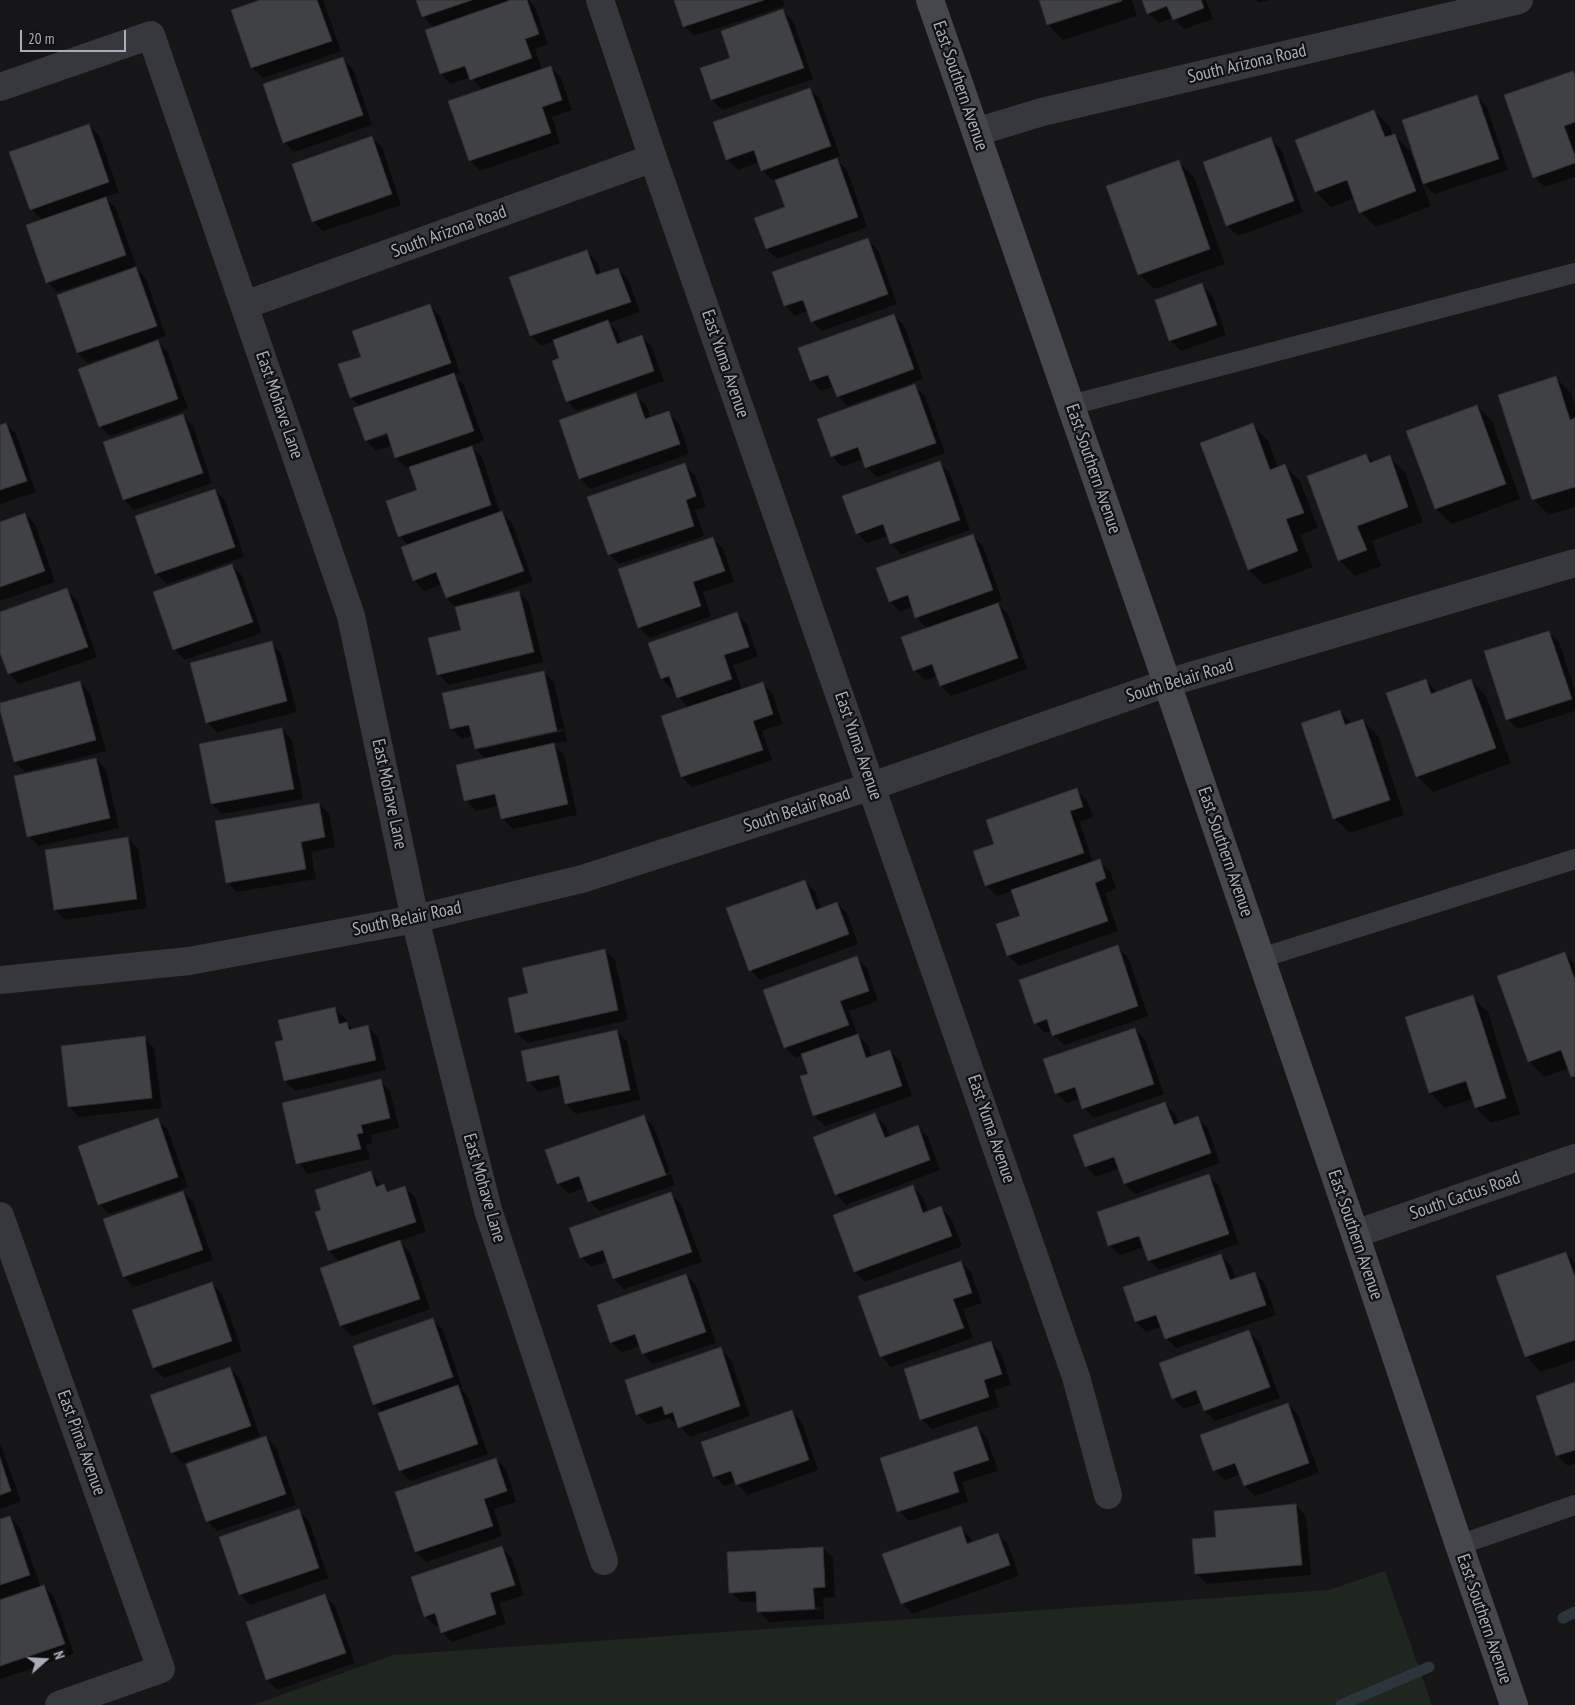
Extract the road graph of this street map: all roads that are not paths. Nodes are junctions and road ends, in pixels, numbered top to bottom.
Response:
1 (600, 0) edge
2 (930, 0) edge
3 (1520, 0) edge
4 (0, 87) edge
5 (976, 132) junction
6 (653, 158) junction
7 (1575, 273) edge
8 (245, 305) junction
9 (1071, 405) junction
10 (1575, 563) edge
11 (1167, 683) junction
12 (872, 786) junction
13 (1575, 859) edge
14 (415, 919) junction
15 (1261, 958) junction
16 (0, 980) edge
17 (1575, 1158) edge
18 (0, 1216) edge
19 (1355, 1234) junction
20 (1108, 1495) dead end
21 (1575, 1505) edge
22 (1459, 1545) junction
23 (604, 1561) dead end
24 (1513, 1702) edge
25 (59, 1705) edge

1 - 6 street, East Yuma Avenue
2 - 5 main road, East Southern Avenue
3 - 5 street, South Arizona Road
4 - 8 street, East Mohave Lane
5 - 9 main road, East Southern Avenue
6 - 8 street, South Arizona Road
6 - 12 street, East Yuma Avenue
7 - 9 lane
8 - 14 street, East Mohave Lane
9 - 11 main road, East Southern Avenue
10 - 11 street, South Belair Road
11 - 12 street, South Belair Road
11 - 15 main road, East Southern Avenue
12 - 14 street, South Belair Road
12 - 20 street, East Yuma Avenue
13 - 15 lane
14 - 16 street, South Belair Road
14 - 23 street, East Mohave Lane
15 - 19 main road, East Southern Avenue
17 - 19 street, South Cactus Road
18 - 25 street, East Pima Avenue
19 - 22 main road, East Southern Avenue
21 - 22 lane
22 - 24 main road, East Southern Avenue

